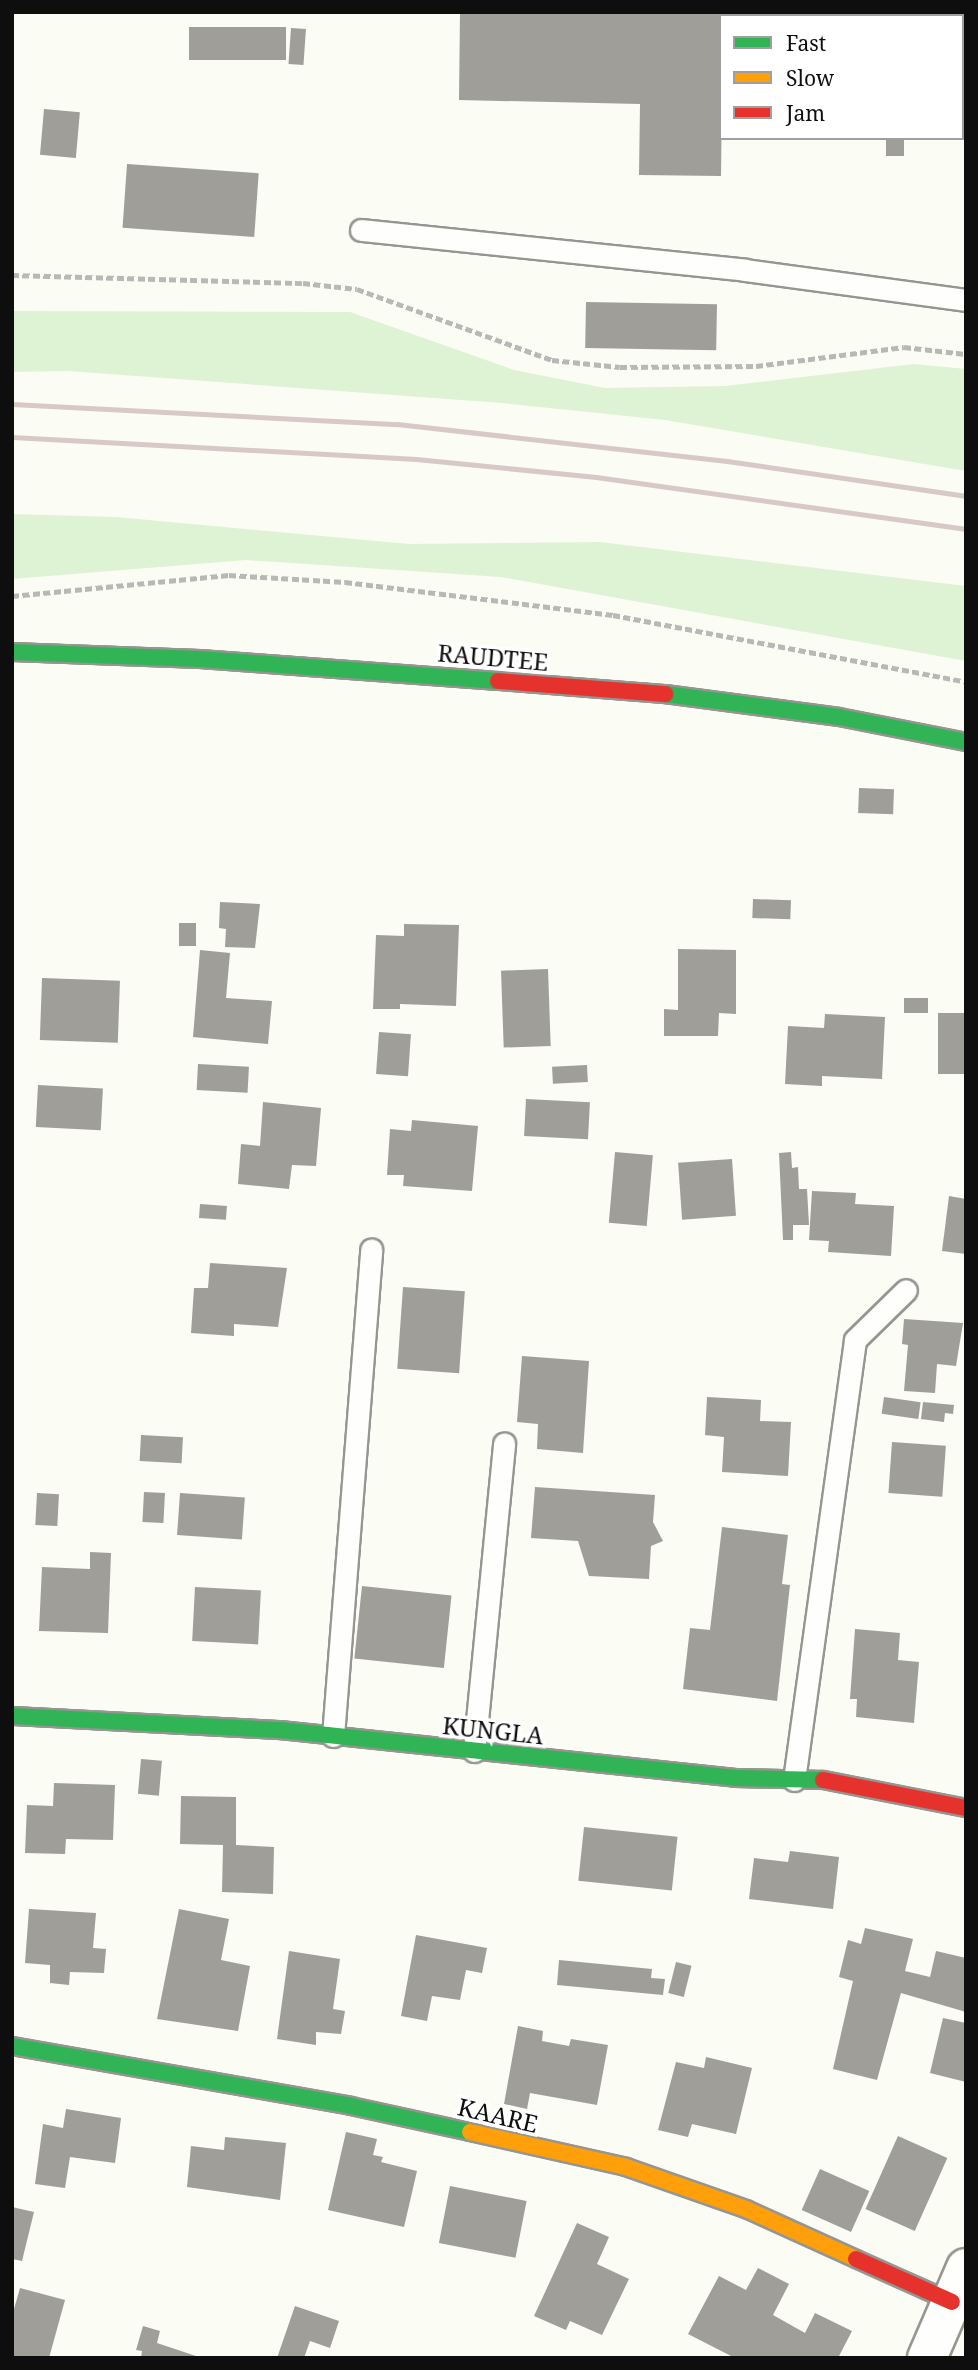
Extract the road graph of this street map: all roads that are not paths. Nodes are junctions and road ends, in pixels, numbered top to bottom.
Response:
1 (361, 230) dead end
2 (966, 300) edge
3 (12, 652) edge
4 (966, 742) edge
5 (371, 1249) dead end
6 (906, 1290) dead end
7 (504, 1443) dead end
8 (12, 1716) edge
9 (333, 1736) junction
10 (474, 1751) junction
11 (794, 1780) junction
12 (966, 1808) edge
13 (12, 2046) edge
14 (959, 2285) edge
15 (928, 2358) edge

1 - 2 lane
3 - 4 street, RAUDTEE
5 - 9 lane
6 - 11 lane
7 - 10 lane
8 - 9 street, KUNGLA
9 - 10 street, KUNGLA
10 - 11 street, KUNGLA
11 - 12 street, KUNGLA
13 - 14 street, KAARE
14 - 15 street

